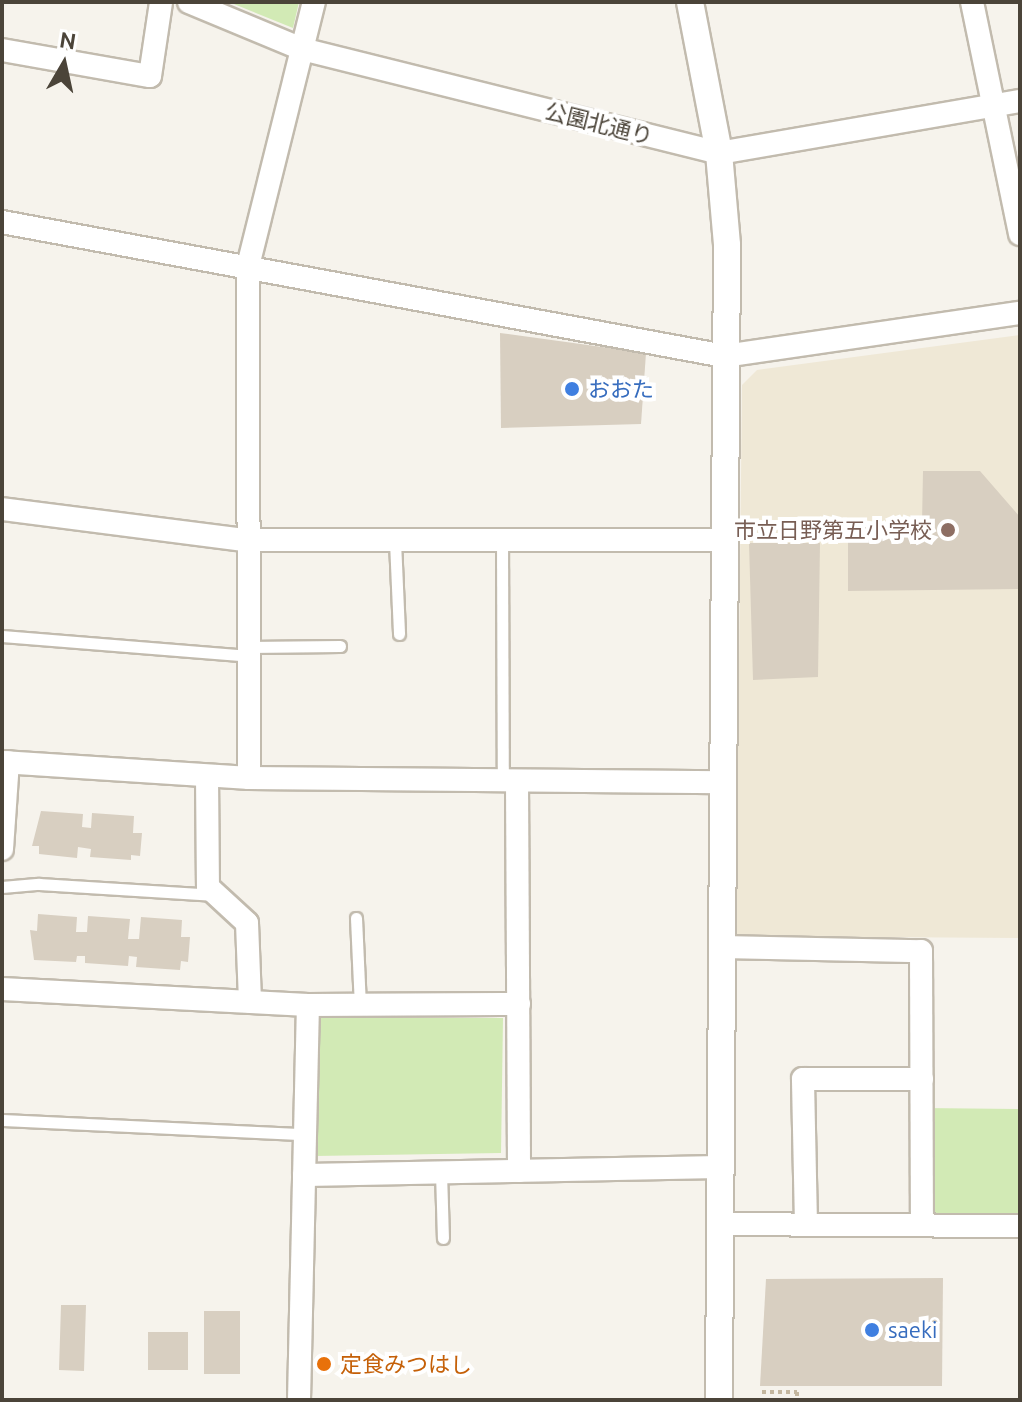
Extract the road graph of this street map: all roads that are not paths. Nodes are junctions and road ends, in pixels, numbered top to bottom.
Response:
1 (161, 2) edge
2 (189, 2) edge
3 (314, 2) edge
4 (690, 2) edge
5 (972, 2) edge
6 (302, 49) junction
7 (2, 50) edge
8 (1020, 101) edge
9 (994, 106) junction
10 (719, 153) junction
11 (2, 222) edge
12 (1020, 234) edge
13 (248, 266) junction
14 (1020, 313) edge
15 (724, 356) junction
16 (2, 509) edge
17 (245, 540) junction
18 (723, 540) junction
19 (395, 541) junction
20 (502, 541) junction
21 (399, 634) dead end
22 (2, 636) edge
23 (340, 646) dead end
24 (248, 651) junction
25 (5, 762) edge
26 (207, 776) junction
27 (249, 778) junction
28 (510, 781) junction
29 (723, 782) junction
30 (2, 849) edge
31 (2, 887) edge
32 (212, 895) junction
33 (356, 918) dead end
34 (722, 947) junction
35 (2, 989) edge
36 (250, 1002) junction
37 (519, 1004) junction
38 (308, 1005) junction
39 (360, 1005) junction
40 (922, 1079) junction
41 (2, 1120) edge
42 (304, 1134) junction
43 (721, 1167) junction
44 (519, 1171) junction
45 (441, 1172) junction
46 (304, 1175) junction
47 (719, 1224) junction
48 (806, 1224) junction
49 (922, 1225) junction
50 (1020, 1226) edge
51 (443, 1238) dead end
52 (299, 1400) edge
53 (719, 1400) edge

1 - 7 street
2 - 6 street, 公園北通り
3 - 6 street
4 - 10 street
5 - 9 street
6 - 10 street, 公園北通り
6 - 13 street
8 - 9 street, 公園北通り
9 - 10 street, 公園北通り
9 - 12 street
10 - 15 street
11 - 13 street
13 - 15 street
13 - 17 street
14 - 15 street
15 - 18 street
16 - 17 street
17 - 19 street
17 - 24 street
18 - 20 street
18 - 29 street
19 - 20 street
19 - 21 lane
20 - 28 lane
22 - 24 lane
23 - 24 lane
24 - 27 street
25 - 26 street
25 - 30 street
26 - 27 street
26 - 32 street
27 - 28 street
28 - 29 street
28 - 37 street
29 - 34 street
31 - 32 lane
32 - 36 street
33 - 39 lane
34 - 40 street
34 - 43 street
35 - 36 street
36 - 38 street
37 - 39 street
37 - 44 street
38 - 39 street
38 - 42 street
40 - 48 street
40 - 49 street
41 - 42 lane
42 - 46 street
43 - 44 street
43 - 47 street
44 - 45 street
45 - 46 street
45 - 51 lane
46 - 52 street
47 - 48 street
47 - 53 street
48 - 49 street
49 - 50 street

